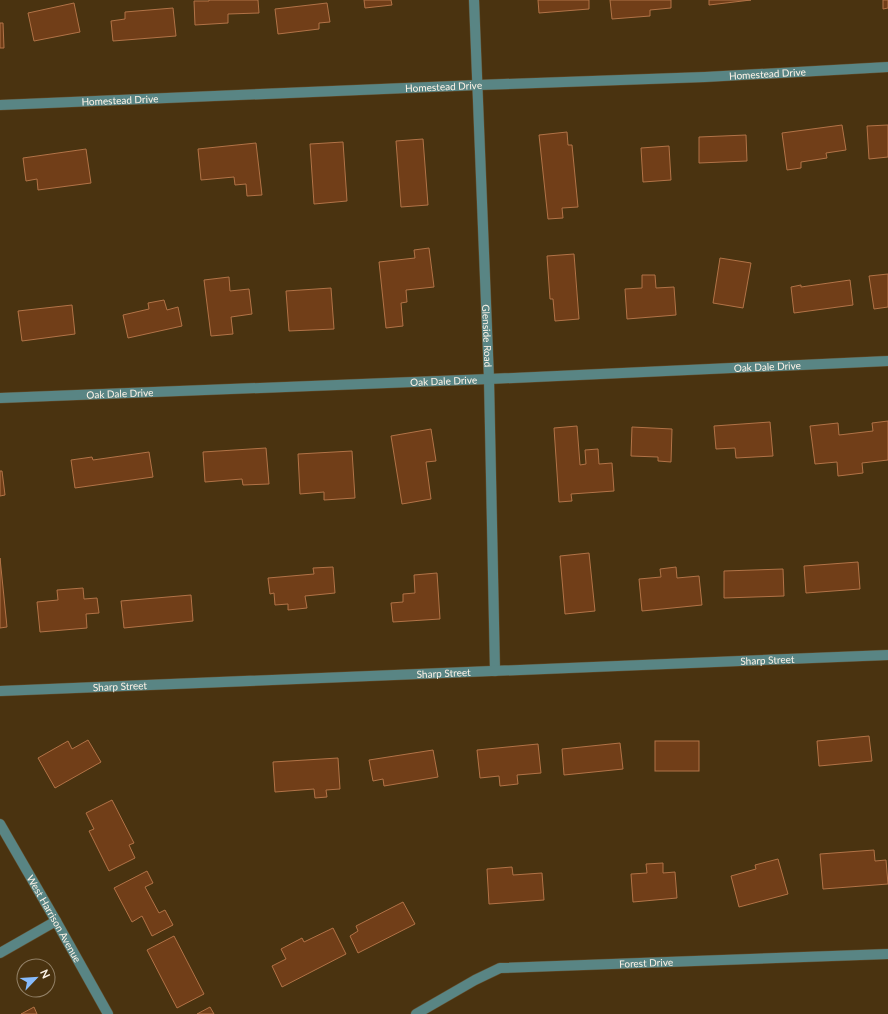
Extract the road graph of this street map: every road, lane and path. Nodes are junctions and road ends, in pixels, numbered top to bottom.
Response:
1 (474, 0) edge
2 (888, 67) edge
3 (478, 85) junction
4 (0, 105) edge
5 (888, 361) edge
6 (490, 379) junction
7 (0, 398) edge
8 (888, 655) edge
9 (495, 671) junction
10 (0, 691) edge
11 (0, 824) edge
12 (56, 921) junction
13 (0, 952) edge
14 (888, 954) edge
15 (108, 1014) edge
16 (416, 1014) edge

1 - 3 street, Glenside Road
2 - 3 street, Homestead Drive
3 - 4 street, Homestead Drive
3 - 6 street, Glenside Road
5 - 6 street, Oak Dale Drive
6 - 7 street, Oak Dale Drive
6 - 9 street, Glenside Road
8 - 9 street, Sharp Street
9 - 10 street, Sharp Street
11 - 12 street, West Harrison Avenue
12 - 13 street
12 - 15 street, West Harrison Avenue
14 - 16 street, Forest Drive

